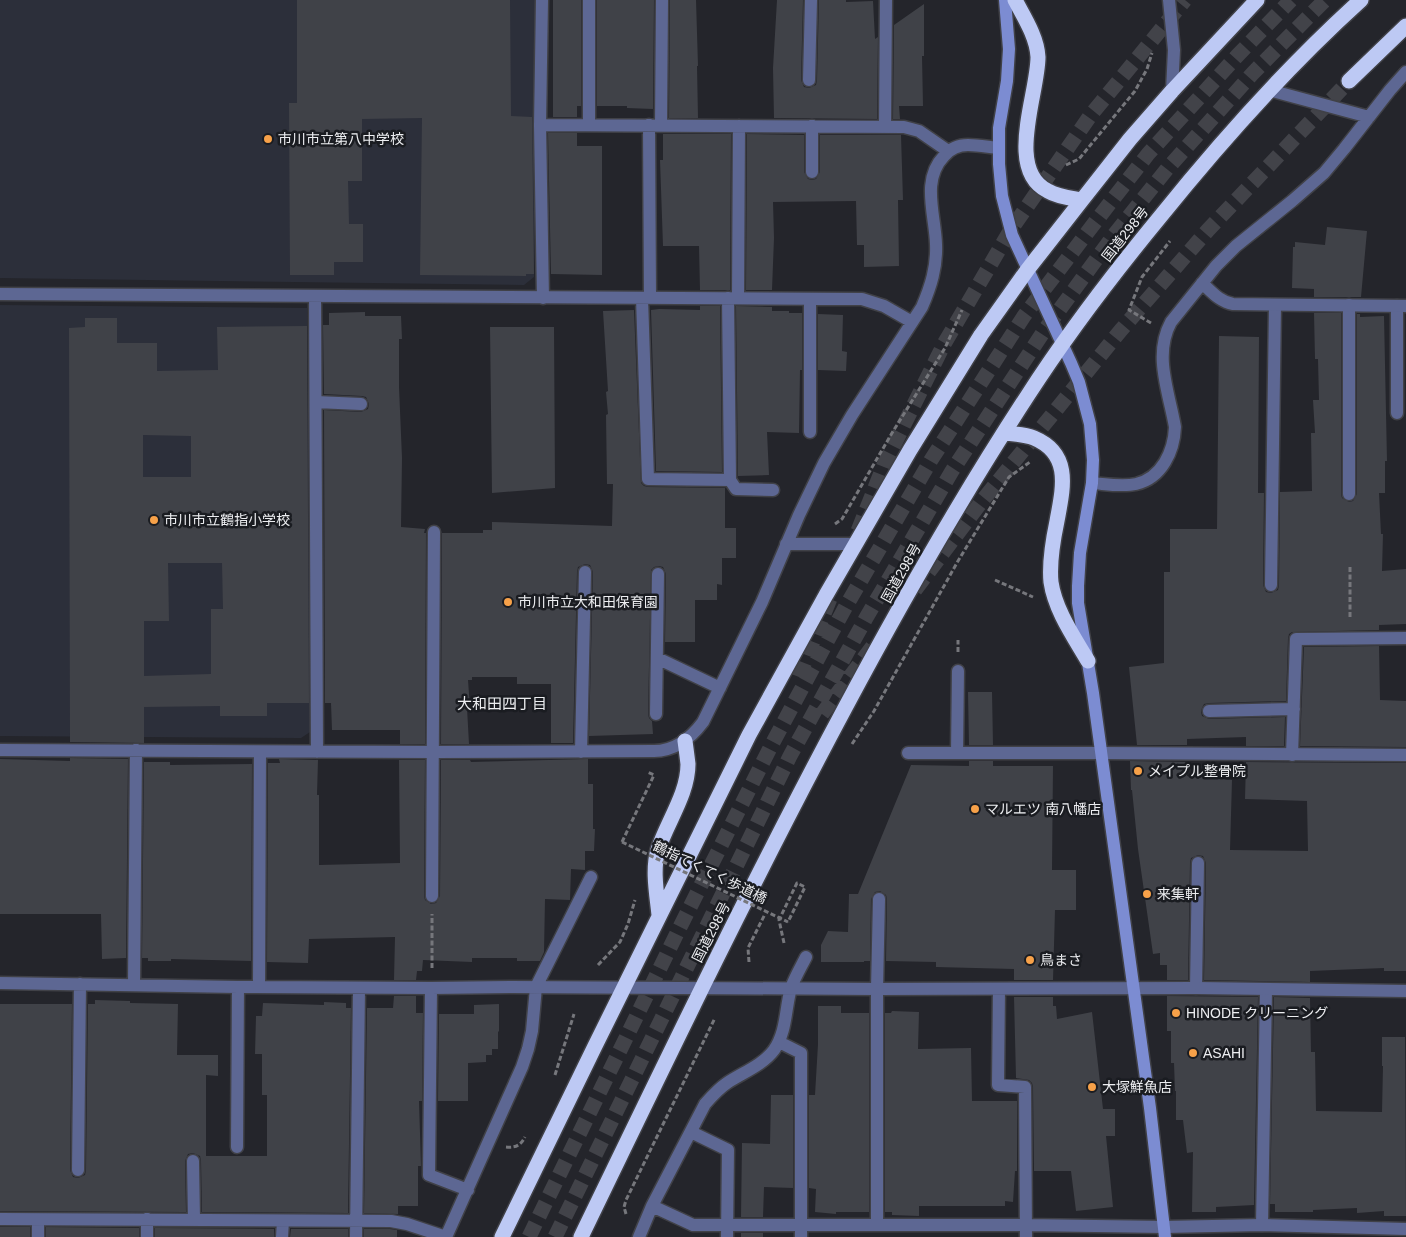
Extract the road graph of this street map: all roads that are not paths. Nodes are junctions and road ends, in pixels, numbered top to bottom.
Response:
1 (542, 0) edge
2 (589, 0) edge
3 (662, 0) edge
4 (811, 0) edge
5 (886, 0) edge
6 (1005, 0) edge
7 (1015, 0) edge
8 (1169, 0) edge
9 (1257, 0) edge
10 (1360, 0) edge
11 (1406, 26) edge
12 (1405, 74) edge
13 (809, 80) dead end
14 (1349, 81) tunnel mouth
15 (1172, 90) junction
16 (1269, 90) junction
17 (1369, 117) junction
18 (540, 125) junction
19 (589, 125) junction
20 (655, 126) junction
21 (739, 126) junction
22 (812, 126) junction
23 (885, 126) junction
24 (998, 148) junction
25 (948, 151) junction
26 (812, 172) dead end
27 (1082, 200) junction
28 (1028, 270) junction
29 (1202, 283) junction
30 (0, 294) edge
31 (316, 296) junction
32 (543, 298) junction
33 (646, 298) junction
34 (733, 298) junction
35 (810, 299) junction
36 (1275, 305) junction
37 (1349, 305) junction
38 (1401, 306) edge
39 (912, 322) junction
40 (1063, 344) junction
41 (316, 402) junction
42 (361, 404) dead end
43 (1397, 413) dead end
44 (810, 432) dead end
45 (1004, 433) junction
46 (730, 480) junction
47 (1092, 483) junction
48 (773, 490) dead end
49 (1349, 494) dead end
50 (434, 532) dead end
51 (786, 544) junction
52 (855, 544) junction
53 (585, 572) dead end
54 (658, 574) dead end
55 (1271, 585) dead end
56 (1406, 638) edge
57 (657, 658) junction
58 (1088, 661) junction
59 (958, 671) dead end
60 (720, 688) junction
61 (1294, 709) junction
62 (1209, 711) dead end
63 (656, 714) dead end
64 (685, 741) junction
65 (0, 750) edge
66 (136, 750) junction
67 (260, 752) junction
68 (317, 752) junction
69 (434, 752) junction
70 (581, 752) junction
71 (908, 753) dead end
72 (957, 753) junction
73 (1101, 753) junction
74 (1292, 755) junction
75 (1406, 755) edge
76 (1198, 863) dead end
77 (592, 877) dead end
78 (432, 896) road end
79 (879, 899) dead end
80 (659, 917) junction
81 (806, 956) dead end
82 (0, 983) edge
83 (80, 984) junction
84 (134, 985) junction
85 (238, 987) junction
86 (259, 987) junction
87 (536, 987) junction
88 (624, 987) junction
89 (359, 988) junction
90 (431, 988) junction
91 (702, 988) junction
92 (791, 988) junction
93 (1196, 988) junction
94 (877, 989) junction
95 (999, 989) junction
96 (1133, 989) junction
97 (1266, 990) junction
98 (1406, 991) edge
99 (779, 1042) junction
100 (691, 1132) junction
101 (237, 1147) dead end
102 (193, 1161) dead end
103 (78, 1170) dead end
104 (468, 1190) junction
105 (652, 1206) junction
106 (0, 1219) edge
107 (148, 1219) junction
108 (194, 1219) junction
109 (38, 1220) junction
110 (283, 1221) junction
111 (356, 1222) junction
112 (1262, 1225) junction
113 (877, 1226) junction
114 (1406, 1229) edge
115 (801, 1231) edge
116 (1026, 1231) edge
117 (727, 1232) edge
118 (850, 1232) edge
119 (1164, 1232) edge
120 (641, 1233) edge
121 (1358, 1233) edge
122 (38, 1237) edge
123 (148, 1237) edge
124 (282, 1237) edge
125 (356, 1237) edge
126 (446, 1237) edge
127 (502, 1237) edge
128 (581, 1237) edge

1 - 18 street
2 - 19 street
3 - 20 street
4 - 13 street
5 - 23 street
6 - 24 street
7 - 27 highway
8 - 15 street
9 - 15 highway
10 - 16 highway, 国道298号
11 - 14 highway
12 - 17 street
15 - 27 highway
16 - 17 street
16 - 40 highway, 国道298号
17 - 29 street
18 - 19 street
18 - 32 street
19 - 20 street
20 - 21 street
20 - 33 street
21 - 22 street
21 - 34 street
22 - 23 street
22 - 26 street
23 - 25 street
24 - 25 street
24 - 28 street
25 - 39 street
27 - 28 highway
28 - 40 street
28 - 52 highway
29 - 36 street
29 - 47 street
30 - 31 street
31 - 32 street
31 - 41 street
32 - 33 street
33 - 34 street
33 - 46 street
34 - 35 street
34 - 46 street
35 - 39 street
35 - 44 street
36 - 37 street
36 - 55 street
37 - 38 street
37 - 49 street
38 - 43 street
39 - 51 street
40 - 45 highway, 国道298号
40 - 47 street
41 - 42 street
41 - 68 street
45 - 58 highway
45 - 91 highway, 国道298号
46 - 48 street
47 - 58 street
50 - 69 street
51 - 52 street
51 - 60 street
52 - 80 highway
53 - 70 street
54 - 57 street
56 - 61 street
57 - 60 street
57 - 63 street
58 - 73 street
59 - 72 street
60 - 64 street
61 - 62 street
61 - 74 street
64 - 70 street
64 - 80 highway
65 - 66 street
66 - 67 street
66 - 84 street
67 - 68 street
67 - 86 street
68 - 69 street
69 - 70 street
69 - 78 street
71 - 72 street
72 - 73 street
73 - 74 street
73 - 96 street
74 - 75 street
76 - 93 street
77 - 87 street
79 - 94 street
80 - 88 highway
81 - 92 street
82 - 83 street
83 - 84 street
83 - 103 street
84 - 85 street
85 - 86 street
85 - 101 street
86 - 89 street
87 - 88 street
87 - 90 street
87 - 104 street
88 - 91 street
88 - 127 highway
89 - 90 street
89 - 111 street
90 - 104 street
91 - 92 street
91 - 128 highway, 国道298号
92 - 94 street
92 - 99 street
93 - 96 street
93 - 97 street
94 - 95 street
94 - 113 street
95 - 96 street
95 - 116 street
96 - 119 street
97 - 98 street
97 - 112 street
99 - 100 street
99 - 115 street
100 - 105 street
100 - 117 street
102 - 108 street
104 - 126 street
105 - 117 street
105 - 120 street
106 - 109 street
107 - 108 street
107 - 109 street
107 - 123 street
108 - 110 street
109 - 122 street
110 - 111 street
110 - 124 street
111 - 125 street
111 - 126 street
112 - 119 street
112 - 121 street
113 - 116 street
113 - 118 street
114 - 121 street
115 - 117 street
115 - 118 street
116 - 119 street

